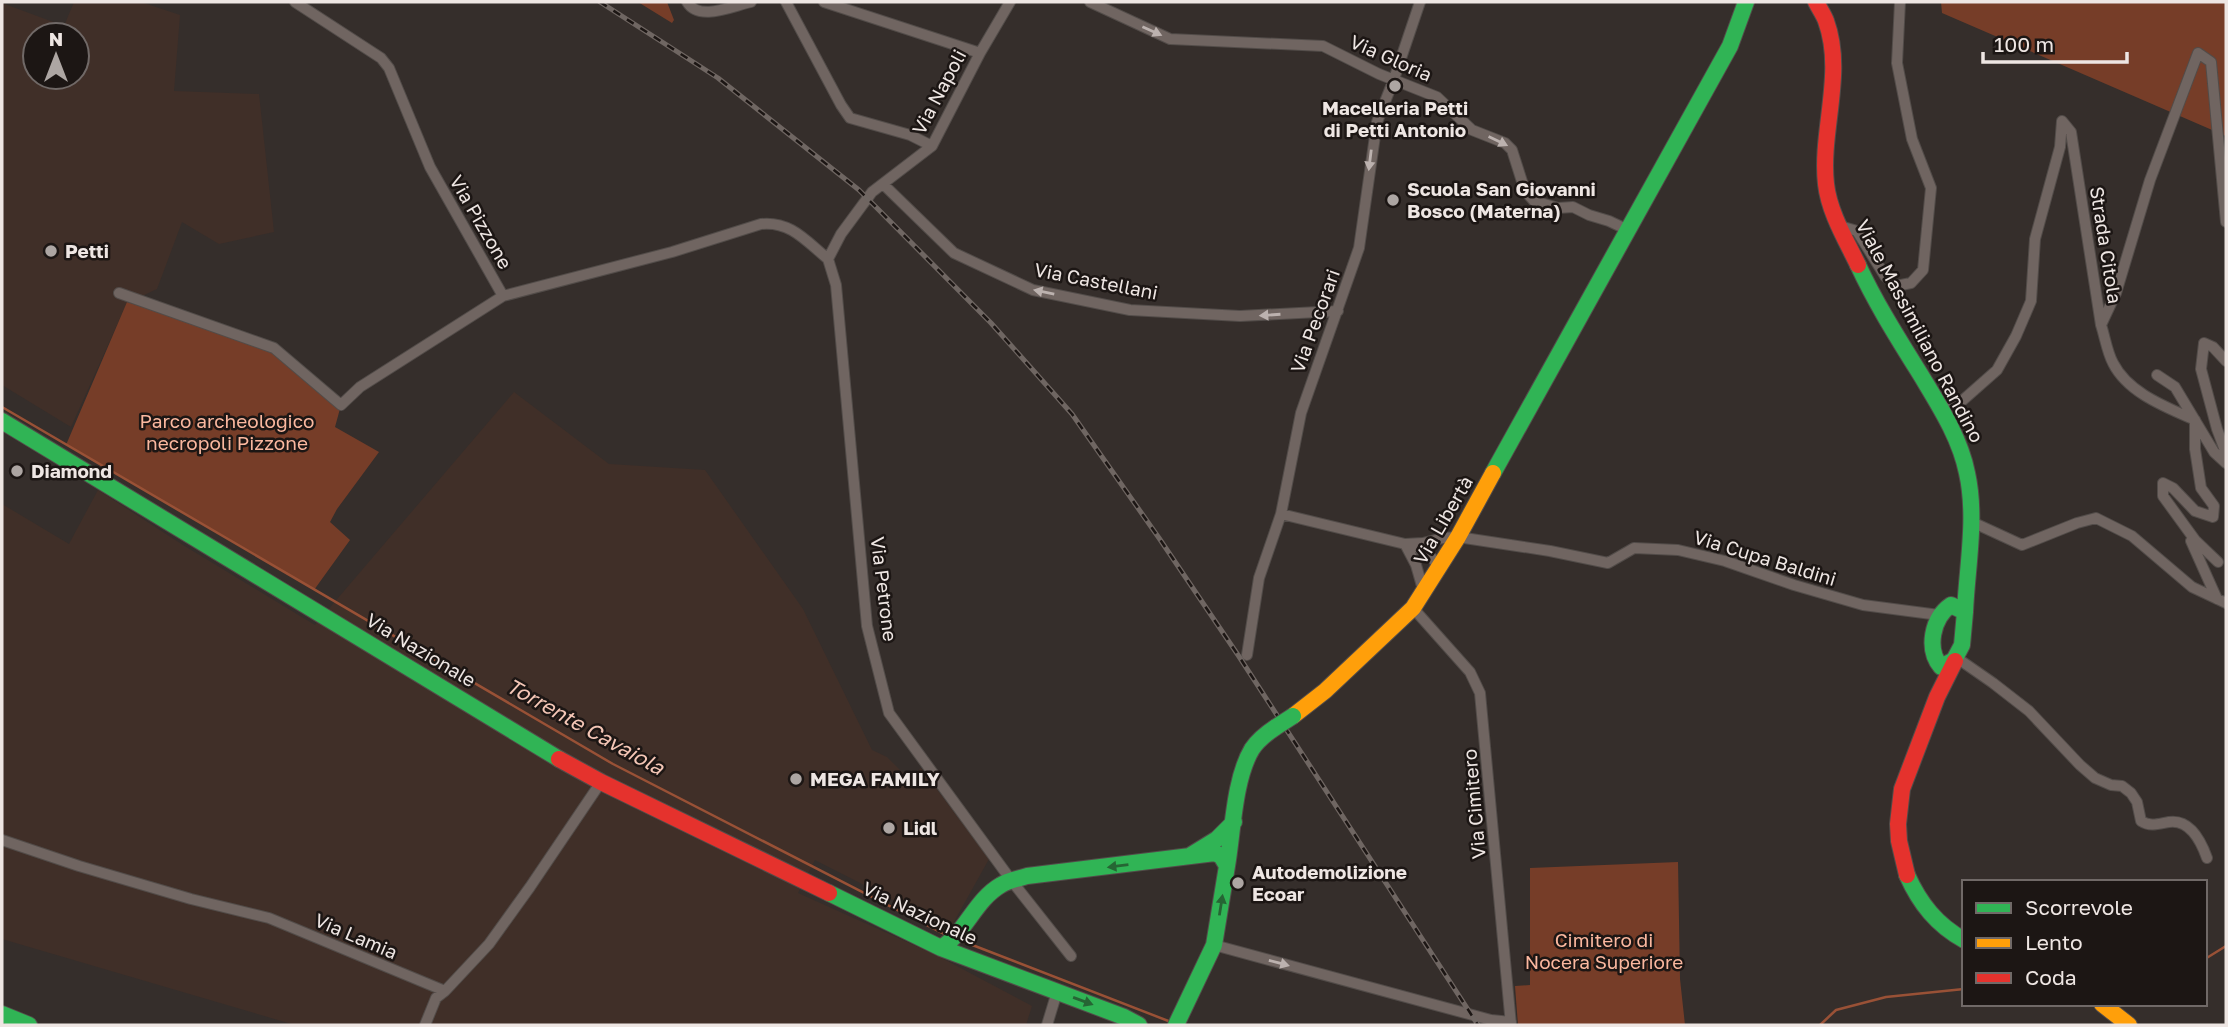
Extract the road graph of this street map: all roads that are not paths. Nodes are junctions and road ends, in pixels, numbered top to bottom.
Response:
1 (295, 2) edge
2 (687, 2) edge
3 (751, 2) edge
4 (786, 2) edge
5 (824, 2) edge
6 (1010, 2) edge
7 (1090, 2) edge
8 (1420, 2) edge
9 (1816, 2) edge
10 (1900, 2) edge
11 (1744, 4) edge
12 (980, 53) junction
13 (1394, 79) junction
14 (932, 146) junction
15 (883, 184) junction
16 (2226, 222) edge
17 (1840, 226) junction
18 (1628, 230) junction
19 (828, 259) junction
20 (119, 293) dead end
21 (503, 296) junction
22 (1338, 310) junction
23 (2101, 326) junction
24 (2226, 361) edge
25 (2157, 375) dead end
26 (1940, 408) junction
27 (2195, 420) junction
28 (2, 421) edge
29 (2226, 453) edge
30 (2226, 463) edge
31 (1281, 514) junction
32 (1972, 522) junction
33 (2182, 522) junction
34 (1458, 537) junction
35 (1409, 547) junction
36 (1967, 560) junction
37 (2218, 562) dead end
38 (1440, 568) junction
39 (1424, 593) junction
40 (2222, 601) edge
41 (1413, 608) junction
42 (1941, 612) junction
43 (1965, 612) junction
44 (1247, 654) dead end
45 (1932, 654) junction
46 (1956, 659) junction
47 (1930, 713) junction
48 (601, 782) junction
49 (1235, 820) junction
50 (2, 840) edge
51 (1185, 857) junction
52 (2207, 858) dead end
53 (1227, 866) junction
54 (1007, 882) junction
55 (971, 920) junction
56 (1962, 939) edge
57 (1214, 945) junction
58 (941, 948) junction
59 (1071, 956) dead end
60 (973, 961) junction
61 (445, 991) junction
62 (1057, 992) junction
63 (2105, 1006) edge
64 (2, 1014) edge
65 (1179, 1020) edge
66 (1511, 1024) edge
67 (29, 1025) edge
68 (425, 1025) edge
69 (1047, 1025) edge
70 (1139, 1025) edge
71 (2129, 1025) edge

1 - 21 street, Via Pizzone
2 - 3 street
4 - 14 street
5 - 12 street
6 - 12 street, Via Napoli
7 -> 13 street, Via Gloria
8 - 13 street, Via Pecorari
9 - 17 main road, Viale Massimiliano Randino
10 - 17 street
11 - 18 main road, Via Libertà
12 - 14 street, Via Napoli
13 -> 18 street, Via Gloria
13 -> 22 street, Via Pecorari
14 - 15 street, Via Napoli
15 - 19 street
22 -> 15 street, Via Castellani
16 - 23 street, Strada Citola
17 - 26 main road, Viale Massimiliano Randino
18 - 34 main road, Via Libertà
19 - 21 street, Via Pizzone
19 - 54 street, Via Petrone
20 - 21 street
22 - 31 street, Via Pecorari
23 - 26 street, Strada Citola
23 - 27 street
24 - 29 street
25 - 27 street
26 - 32 main road, Viale Massimiliano Randino
27 - 30 street
27 - 33 street
28 - 48 main road, Via Nazionale
31 - 35 street
31 - 44 street, Via Pecorari
32 - 36 main road, Viale Massimiliano Randino
32 - 40 street
33 - 37 street
33 - 40 street
34 - 35 street, Via Cupa Baldini
34 - 38 main road, Via Libertà
34 - 42 street, Via Cupa Baldini
35 - 38 street
35 - 39 street
36 - 42 main road
36 - 43 main road
38 - 39 main road, Via Libertà
39 - 41 main road, Via Libertà
41 - 49 main road, Via Libertà, bridge
41 - 66 street, Via Cimitero
42 - 43 main road
42 - 45 main road
43 - 46 main road
45 - 46 main road
45 - 47 main road
46 - 47 main road
46 - 52 street
47 - 56 main road
48 - 58 main road, Via Nazionale
48 - 61 street
49 - 51 main road
49 - 53 main road, Via Libertà
50 - 61 street, Via Lamia
51 - 53 main road
51 -> 54 main road
57 -> 53 main road, Via Libertà
54 - 55 main road
54 - 59 street, Via Petrone
55 - 58 main road
55 - 60 main road
57 - 65 main road, Via Libertà
57 -> 66 street, Via Cimitero
58 - 60 main road, Via Nazionale
60 - 62 main road, Via Nazionale
61 - 68 street
62 - 69 street
62 -> 70 main road, Via Nazionale
63 - 71 main road
64 - 67 main road

